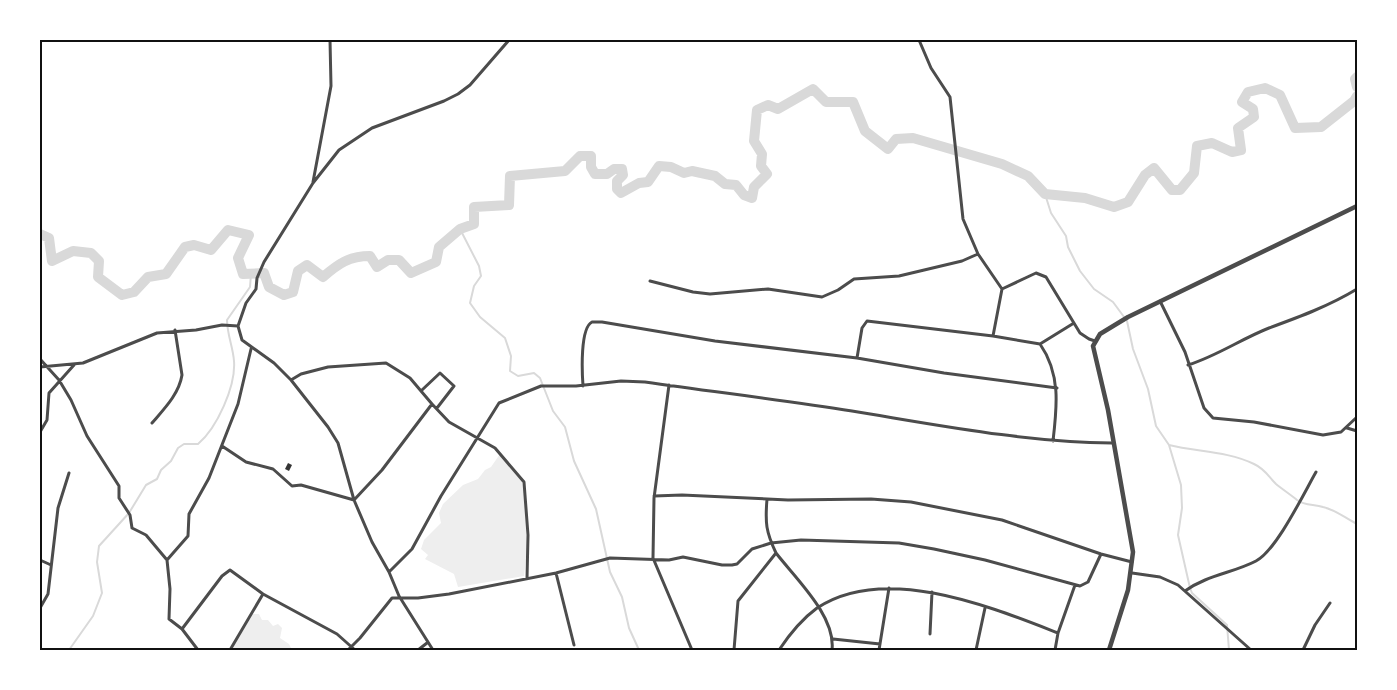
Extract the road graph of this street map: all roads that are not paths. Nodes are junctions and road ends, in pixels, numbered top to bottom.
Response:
1 (330, 40) edge
2 (510, 40) edge
3 (919, 40) edge
4 (313, 183) junction
5 (1356, 208) edge
6 (978, 254) junction
7 (650, 281) dead end
8 (1002, 289) junction
9 (1357, 289) edge
10 (1160, 301) junction
11 (1074, 323) junction
12 (238, 326) junction
13 (175, 330) junction
14 (993, 336) junction
15 (1095, 341) junction
16 (1040, 344) junction
17 (251, 348) junction
18 (857, 358) junction
19 (40, 359) edge
20 (1188, 364) junction
21 (46, 365) junction
22 (74, 365) junction
23 (40, 367) edge
24 (59, 380) junction
25 (291, 380) junction
26 (669, 385) junction
27 (583, 386) junction
28 (1057, 388) junction
29 (422, 390) junction
30 (432, 404) junction
31 (437, 408) junction
32 (1357, 417) edge
33 (152, 422) dead end
34 (1347, 428) junction
35 (1357, 431) edge
36 (40, 432) edge
37 (478, 437) junction
38 (1053, 441) junction
39 (1112, 443) junction
40 (222, 446) junction
41 (1316, 472) dead end
42 (69, 473) dead end
43 (654, 496) junction
44 (767, 499) junction
45 (354, 500) junction
46 (771, 543) junction
47 (776, 553) junction
48 (1101, 554) junction
49 (653, 558) junction
50 (40, 560) edge
51 (167, 560) junction
52 (1133, 562) junction
53 (51, 565) junction
54 (389, 572) junction
55 (1132, 573) junction
56 (556, 574) junction
57 (527, 579) junction
58 (1075, 585) junction
59 (890, 588) junction
60 (1185, 591) junction
61 (932, 592) junction
62 (263, 594) junction
63 (399, 596) junction
64 (1330, 603) dead end
65 (40, 608) edge
66 (818, 608) junction
67 (985, 608) junction
68 (182, 629) junction
69 (1058, 633) junction
70 (930, 634) dead end
71 (833, 639) junction
72 (428, 644) junction
73 (880, 644) junction
74 (574, 645) dead end
75 (352, 646) junction
76 (198, 650) edge
77 (230, 650) edge
78 (348, 650) edge
79 (355, 650) edge
80 (418, 650) edge
81 (433, 650) edge
82 (692, 650) edge
83 (734, 650) edge
84 (779, 650) edge
85 (832, 650) edge
86 (879, 650) edge
87 (976, 650) edge
88 (1056, 650) edge
89 (1109, 650) edge
90 (1251, 650) edge
91 (1304, 650) edge

1 - 4 street
2 - 4 street
3 - 6 street
4 - 12 street
5 - 10 street
6 - 7 street
6 - 8 street
8 - 11 street
8 - 14 street
9 - 20 street
10 - 15 street
10 - 20 street
11 - 15 street
11 - 16 street
12 - 13 street
12 - 17 street
13 - 22 street
13 - 33 street
14 - 16 street
14 - 18 street
15 - 39 street
16 - 28 street
17 - 25 street
17 - 40 street
18 - 27 street
18 - 28 street
19 - 21 street
20 - 34 street
21 - 22 street
21 - 23 street
21 - 24 street
22 - 24 street
24 - 36 street
24 - 51 street
25 - 29 street
25 - 45 street
26 - 27 street
26 - 38 street
26 - 43 street
27 - 37 street
28 - 38 street
29 - 30 street
29 - 31 street
30 - 31 street
30 - 45 street
31 - 37 street
32 - 34 street
34 - 35 street
37 - 54 street
37 - 57 street
38 - 39 street
39 - 52 street
40 - 45 street
40 - 51 street
41 - 60 street
42 - 53 street
43 - 44 street
43 - 49 street
44 - 46 street
44 - 48 street
45 - 54 street
46 - 47 street
46 - 49 street
46 - 58 street
47 - 66 street
47 - 83 street
48 - 52 street
48 - 58 street
49 - 56 street
49 - 82 street
50 - 53 street
51 - 68 street
52 - 55 street
53 - 65 street
54 - 63 street
55 - 60 street
55 - 89 street
56 - 57 street
56 - 74 street
57 - 63 street
58 - 69 street
59 - 61 street
59 - 66 street
59 - 73 street
60 - 90 street
61 - 67 street
61 - 70 street
62 - 68 street
62 - 75 street
62 - 77 street
63 - 72 street
63 - 75 street
64 - 91 street
66 - 71 street
66 - 84 street
67 - 69 street
67 - 87 street
68 - 76 street
69 - 88 street
71 - 73 street
71 - 85 street
72 - 80 street
72 - 81 street
73 - 86 street
75 - 78 street
75 - 79 street

